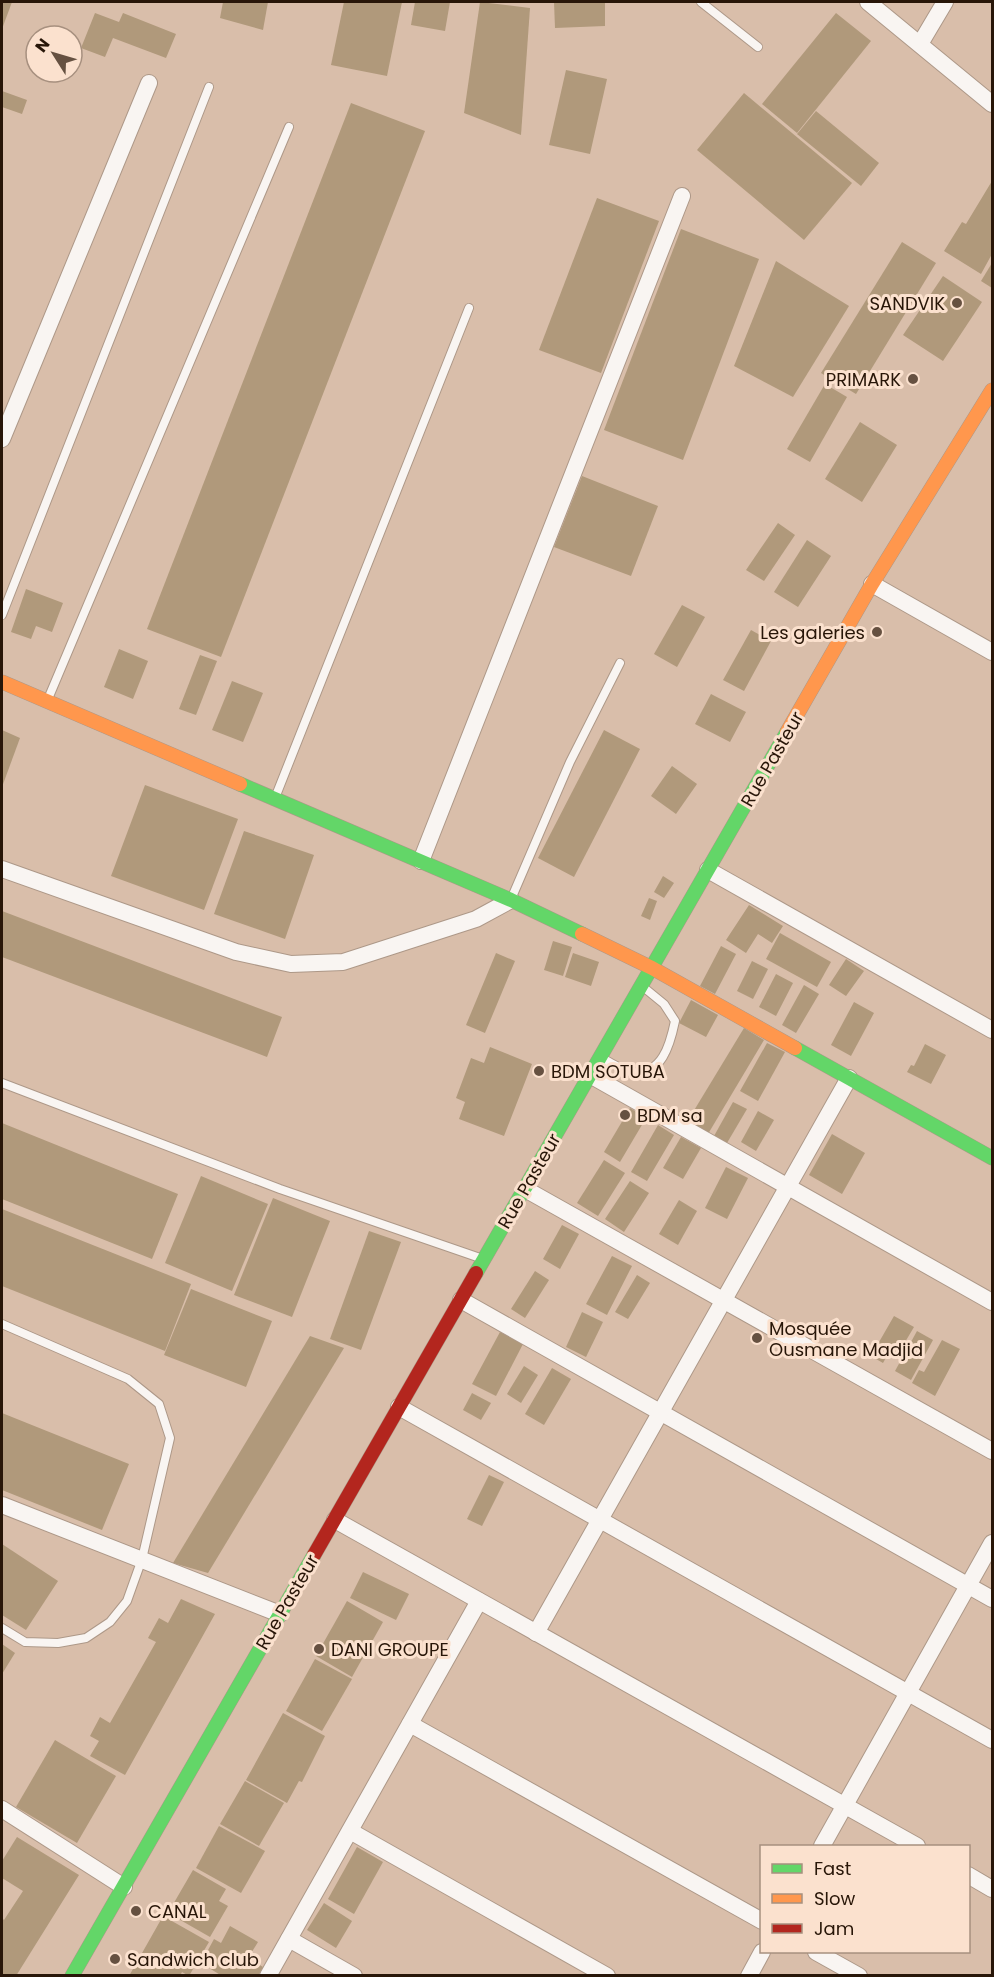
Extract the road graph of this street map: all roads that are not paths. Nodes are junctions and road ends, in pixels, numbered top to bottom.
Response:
1 (701, 2) edge
2 (868, 2) edge
3 (945, 2) edge
4 (920, 44) junction
5 (758, 47) dead end
6 (149, 83) dead end
7 (209, 87) dead end
8 (993, 104) edge
9 (289, 127) dead end
10 (682, 196) dead end
11 (470, 308) dead end
12 (993, 390) edge
13 (2, 439) edge
14 (872, 584) junction
15 (2, 615) edge
16 (993, 652) edge
17 (620, 663) dead end
18 (2, 682) edge
19 (47, 702) junction
20 (274, 798) junction
21 (421, 861) junction
22 (2, 869) edge
23 (708, 870) junction
24 (511, 900) junction
25 (652, 968) junction
26 (641, 986) junction
27 (993, 1030) edge
28 (600, 1057) junction
29 (590, 1076) junction
30 (849, 1078) junction
31 (2, 1083) edge
32 (993, 1158) edge
33 (787, 1186) junction
34 (525, 1189) junction
35 (484, 1260) junction
36 (461, 1300) junction
37 (723, 1300) junction
38 (993, 1302) edge
39 (2, 1324) edge
40 (399, 1407) junction
41 (660, 1412) junction
42 (993, 1451) edge
43 (2, 1505) edge
44 (334, 1520) junction
45 (600, 1520) junction
46 (993, 1543) edge
47 (142, 1559) junction
48 (969, 1586) junction
49 (993, 1599) edge
50 (479, 1601) junction
51 (280, 1614) junction
52 (2, 1628) edge
53 (536, 1633) junction
54 (908, 1693) junction
55 (410, 1724) junction
56 (993, 1740) edge
57 (844, 1806) junction
58 (4, 1818) edge
59 (350, 1831) junction
60 (823, 1845) edge
61 (915, 1845) edge
62 (970, 1876) edge
63 (123, 1887) junction
64 (993, 1889) edge
65 (760, 1920) edge
66 (289, 1939) junction
67 (761, 1953) edge
68 (818, 1953) edge
69 (76, 1974) edge
70 (268, 1976) edge
71 (354, 1976) edge
72 (607, 1976) edge
73 (749, 1976) edge
74 (859, 1976) edge

1 - 5 lane
2 - 4 street
3 - 4 street
4 - 8 street
6 - 13 street
7 - 15 lane
9 - 19 lane
10 - 21 street
11 - 20 lane
12 - 14 main road, Rue Pasteur
14 - 16 street
14 - 23 main road, Rue Pasteur
17 - 24 lane
18 - 19 main road
19 - 20 main road
20 - 21 main road
21 - 24 main road
22 - 24 street
23 - 25 main road, Rue Pasteur
23 - 27 street
24 - 25 main road
25 - 26 main road, Rue Pasteur
25 - 30 main road
26 - 28 main road, Rue Pasteur
26 - 28 lane
28 - 29 main road, Rue Pasteur
29 - 33 street
29 - 34 main road, Rue Pasteur
30 - 32 main road
30 - 33 street
31 - 35 lane
33 - 37 street
33 - 38 street
34 - 35 main road, Rue Pasteur
34 - 37 street
35 - 36 main road, Rue Pasteur
36 - 40 main road, Rue Pasteur
36 - 41 street
37 - 41 street
37 - 42 street
39 - 47 lane
40 - 44 main road, Rue Pasteur
40 - 45 street
41 - 45 street
41 - 48 street
43 - 47 street
44 - 50 street
44 - 51 main road, Rue Pasteur
45 - 53 street
45 - 54 street
46 - 48 street
47 - 51 street
47 - 52 lane
48 - 49 street
48 - 54 street
50 - 53 street
50 - 55 street
51 - 63 main road, Rue Pasteur
53 - 57 street
54 - 56 street
54 - 57 street
55 - 59 street
55 - 65 street
57 - 60 street
57 - 61 street
58 - 63 street
59 - 66 street
59 - 72 street
62 - 64 street
63 - 69 main road, Rue Pasteur
66 - 70 street
66 - 71 street
67 - 73 street
68 - 74 street

